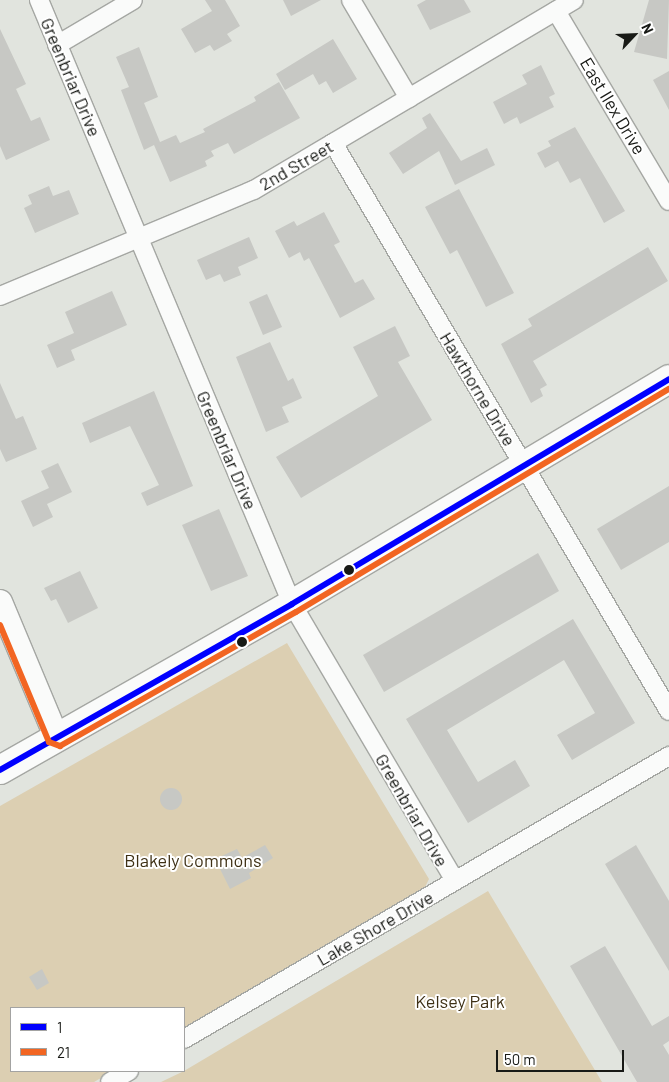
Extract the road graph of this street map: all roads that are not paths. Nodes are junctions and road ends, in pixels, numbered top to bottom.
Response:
1 (38, 0) edge
2 (133, 0) edge
3 (351, 0) edge
4 (574, 0) edge
5 (556, 11) junction
6 (57, 45) junction
7 (409, 98) junction
8 (333, 143) junction
9 (669, 200) edge
10 (138, 239) junction
11 (0, 296) edge
12 (669, 379) edge
13 (523, 466) junction
14 (0, 602) edge
15 (292, 604) junction
16 (669, 711) edge
17 (57, 738) junction
18 (669, 756) edge
19 (0, 770) edge
20 (454, 881) junction
21 (185, 1038) edge
22 (127, 1072) edge
23 (110, 1082) edge

1 - 6 street, Greenbriar Drive
2 - 6 street
3 - 7 street
4 - 5 street, 2nd Street
5 - 7 street, 2nd Street
5 - 9 street, East Ilex Drive
6 - 10 street, Greenbriar Drive
7 - 8 street, 2nd Street
8 - 10 street, 2nd Street
8 - 13 street, Hawthorne Drive
10 - 11 street, 2nd Street
10 - 15 street, Greenbriar Drive
12 - 13 main road
13 - 15 main road
13 - 16 street, Hawthorne Drive
14 - 17 street
15 - 17 main road
15 - 20 street, Greenbriar Drive
17 - 19 main road
18 - 20 street, Lake Shore Drive
20 - 21 street, Lake Shore Drive
22 - 23 street

